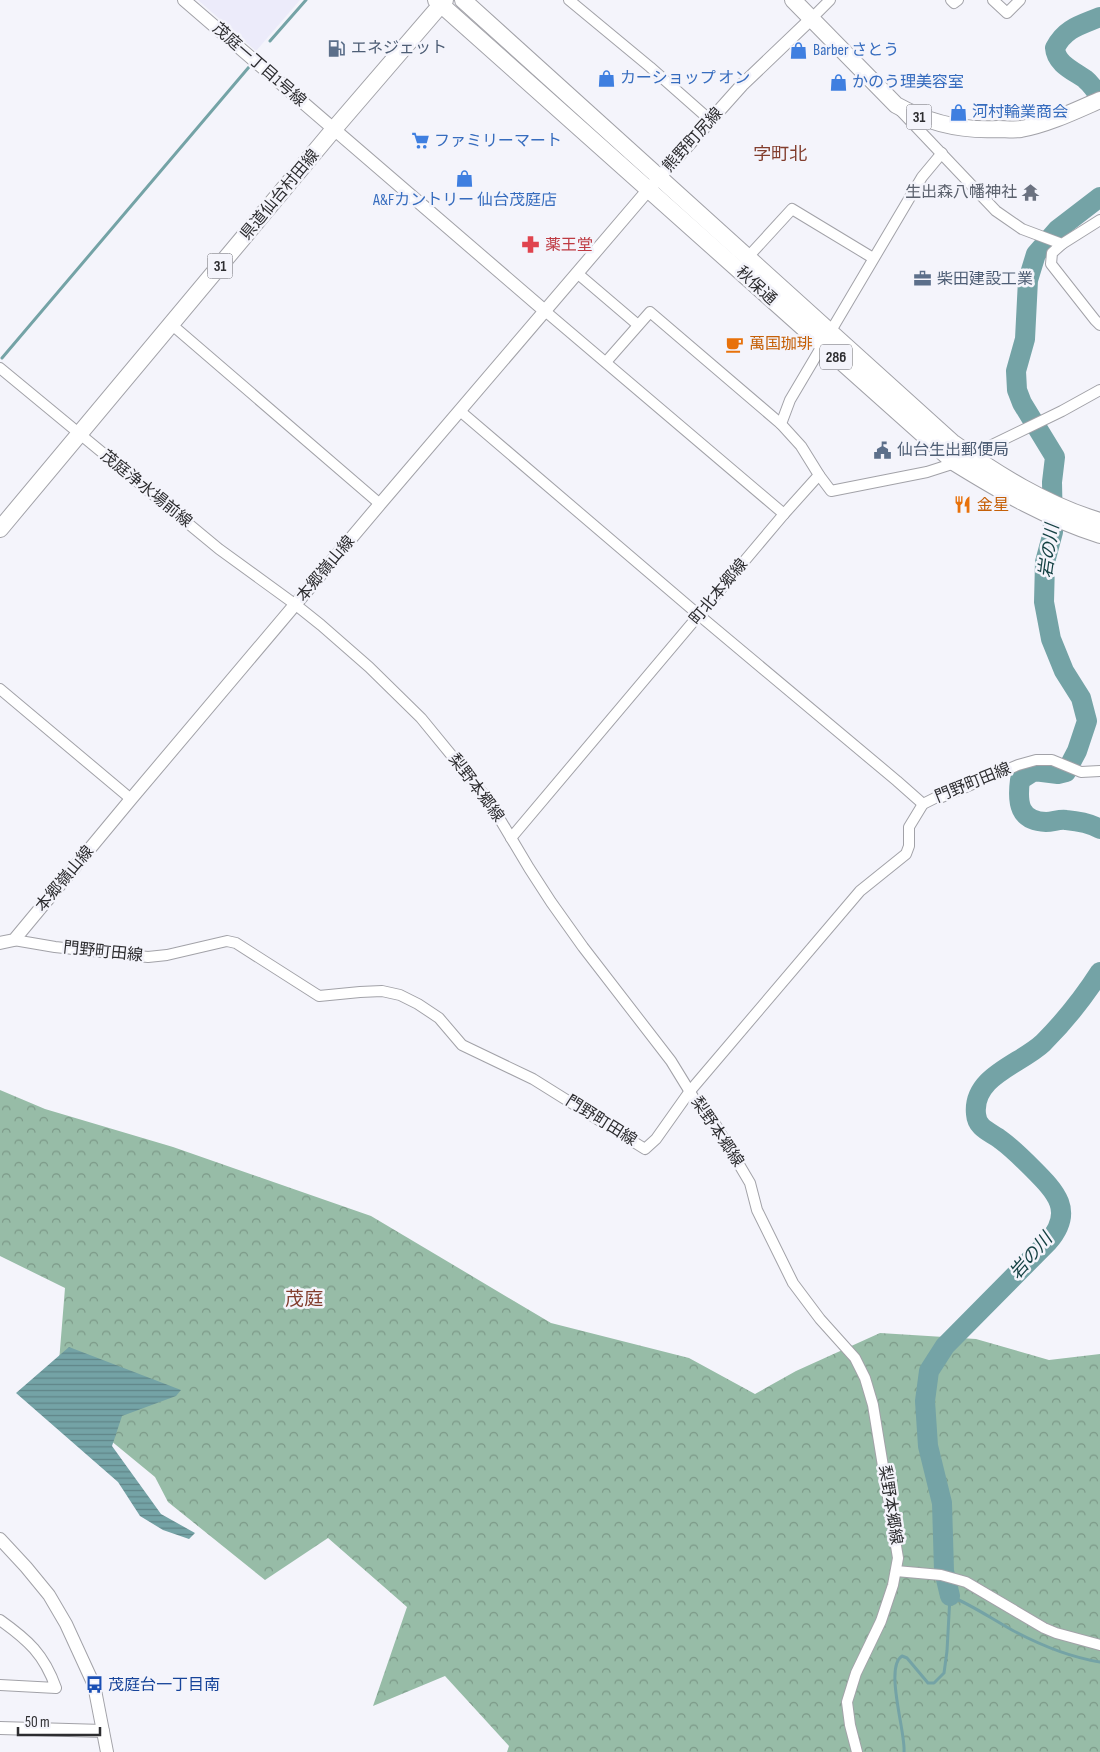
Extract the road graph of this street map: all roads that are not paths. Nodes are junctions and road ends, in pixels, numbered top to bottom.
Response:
1 (184, 0) edge
2 (463, 0) edge
3 (569, 0) edge
4 (793, 0) edge
5 (830, 0) edge
6 (952, 0) edge
7 (958, 0) edge
8 (993, 0) edge
9 (1020, 0) edge
10 (441, 2) edge
11 (811, 19) junction
12 (1094, 103) edge
13 (896, 105) junction
14 (710, 120) junction
15 (334, 129) junction
16 (942, 153) junction
17 (655, 183) junction
18 (1100, 220) edge
19 (1058, 243) junction
20 (748, 257) junction
21 (873, 258) junction
22 (577, 273) junction
23 (545, 311) junction
24 (172, 324) junction
25 (638, 325) junction
26 (1100, 325) edge
27 (827, 339) junction
28 (606, 362) junction
29 (0, 368) edge
30 (1100, 390) edge
31 (460, 411) junction
32 (782, 424) junction
33 (79, 434) junction
34 (971, 456) junction
35 (955, 463) junction
36 (819, 475) junction
37 (1036, 502) junction
38 (380, 504) junction
39 (784, 514) junction
40 (1061, 514) junction
41 (1100, 521) edge
42 (0, 529) edge
43 (1100, 536) edge
44 (296, 605) junction
45 (700, 616) junction
46 (0, 689) edge
47 (1100, 772) edge
48 (130, 799) junction
49 (923, 804) junction
50 (511, 838) junction
51 (14, 940) junction
52 (0, 943) edge
53 (690, 1092) junction
54 (0, 1539) edge
55 (896, 1571) junction
56 (0, 1620) edge
57 (1100, 1645) edge
58 (0, 1686) edge
59 (0, 1728) edge
60 (103, 1731) junction
61 (107, 1752) edge
62 (858, 1752) edge

1 - 15 street, 茂庭一丁目1号線
2 - 17 main road, 秋保通 / 286
3 - 14 street
4 - 11 main road, 31
5 - 11 street
6 - 7 street
8 - 9 street
10 - 15 main road, 県道仙台村田線 / 31
10 - 17 main road, 秋保通 / 286
11 - 13 main road, 31
11 - 14 street, 熊野町尻線
12 - 13 main road, 31
13 - 16 street
14 - 17 street, 熊野町尻線
15 - 23 street, 茂庭一丁目1号線
15 - 24 main road, 県道仙台村田線 / 31
16 - 19 street
16 - 21 street
17 - 20 main road, 秋保通 / 286
17 - 22 street, 本郷嶺山線
17 - 27 main road, 秋保通 / 286
18 - 19 street
19 - 26 street
20 - 21 street
20 - 27 main road, 秋保通 / 286
21 - 27 street
22 - 23 street, 本郷嶺山線
22 - 25 street
23 - 28 street
23 - 31 street, 本郷嶺山線
24 - 33 main road, 県道仙台村田線 / 31
24 - 38 street
25 - 28 street
25 - 32 street
27 - 32 street
27 - 34 main road, 秋保通 / 286
27 - 35 main road, 秋保通 / 286
28 - 39 street
29 - 33 street, 茂庭浄水場前線
30 - 34 street
31 - 38 street, 本郷嶺山線
31 - 45 street
32 - 36 street
33 - 42 main road, 県道仙台村田線 / 31
33 - 44 street, 茂庭浄水場前線
34 - 35 street
34 - 37 main road, 秋保通 / 286
35 - 36 street
35 - 37 main road, 秋保通 / 286
36 - 39 street, 町北本郷線
37 - 40 main road, 秋保通 / 286
38 - 44 street, 本郷嶺山線
39 - 45 street, 町北本郷線
40 - 41 main road, 秋保通 / 286
40 - 43 main road, 秋保通 / 286
44 - 48 street, 本郷嶺山線
44 - 50 street, 梨野本郷線
45 - 49 street
45 - 50 street, 町北本郷線
46 - 48 street
47 - 49 street, 門野町田線
48 - 51 street, 本郷嶺山線
49 - 53 street, 門野町田線
50 - 53 street, 梨野本郷線
51 - 52 street
51 - 53 street, 門野町田線
53 - 55 street, 梨野本郷線
54 - 60 street
55 - 57 street
55 - 62 street, 梨野本郷線
56 - 58 street
59 - 60 street
60 - 61 street

